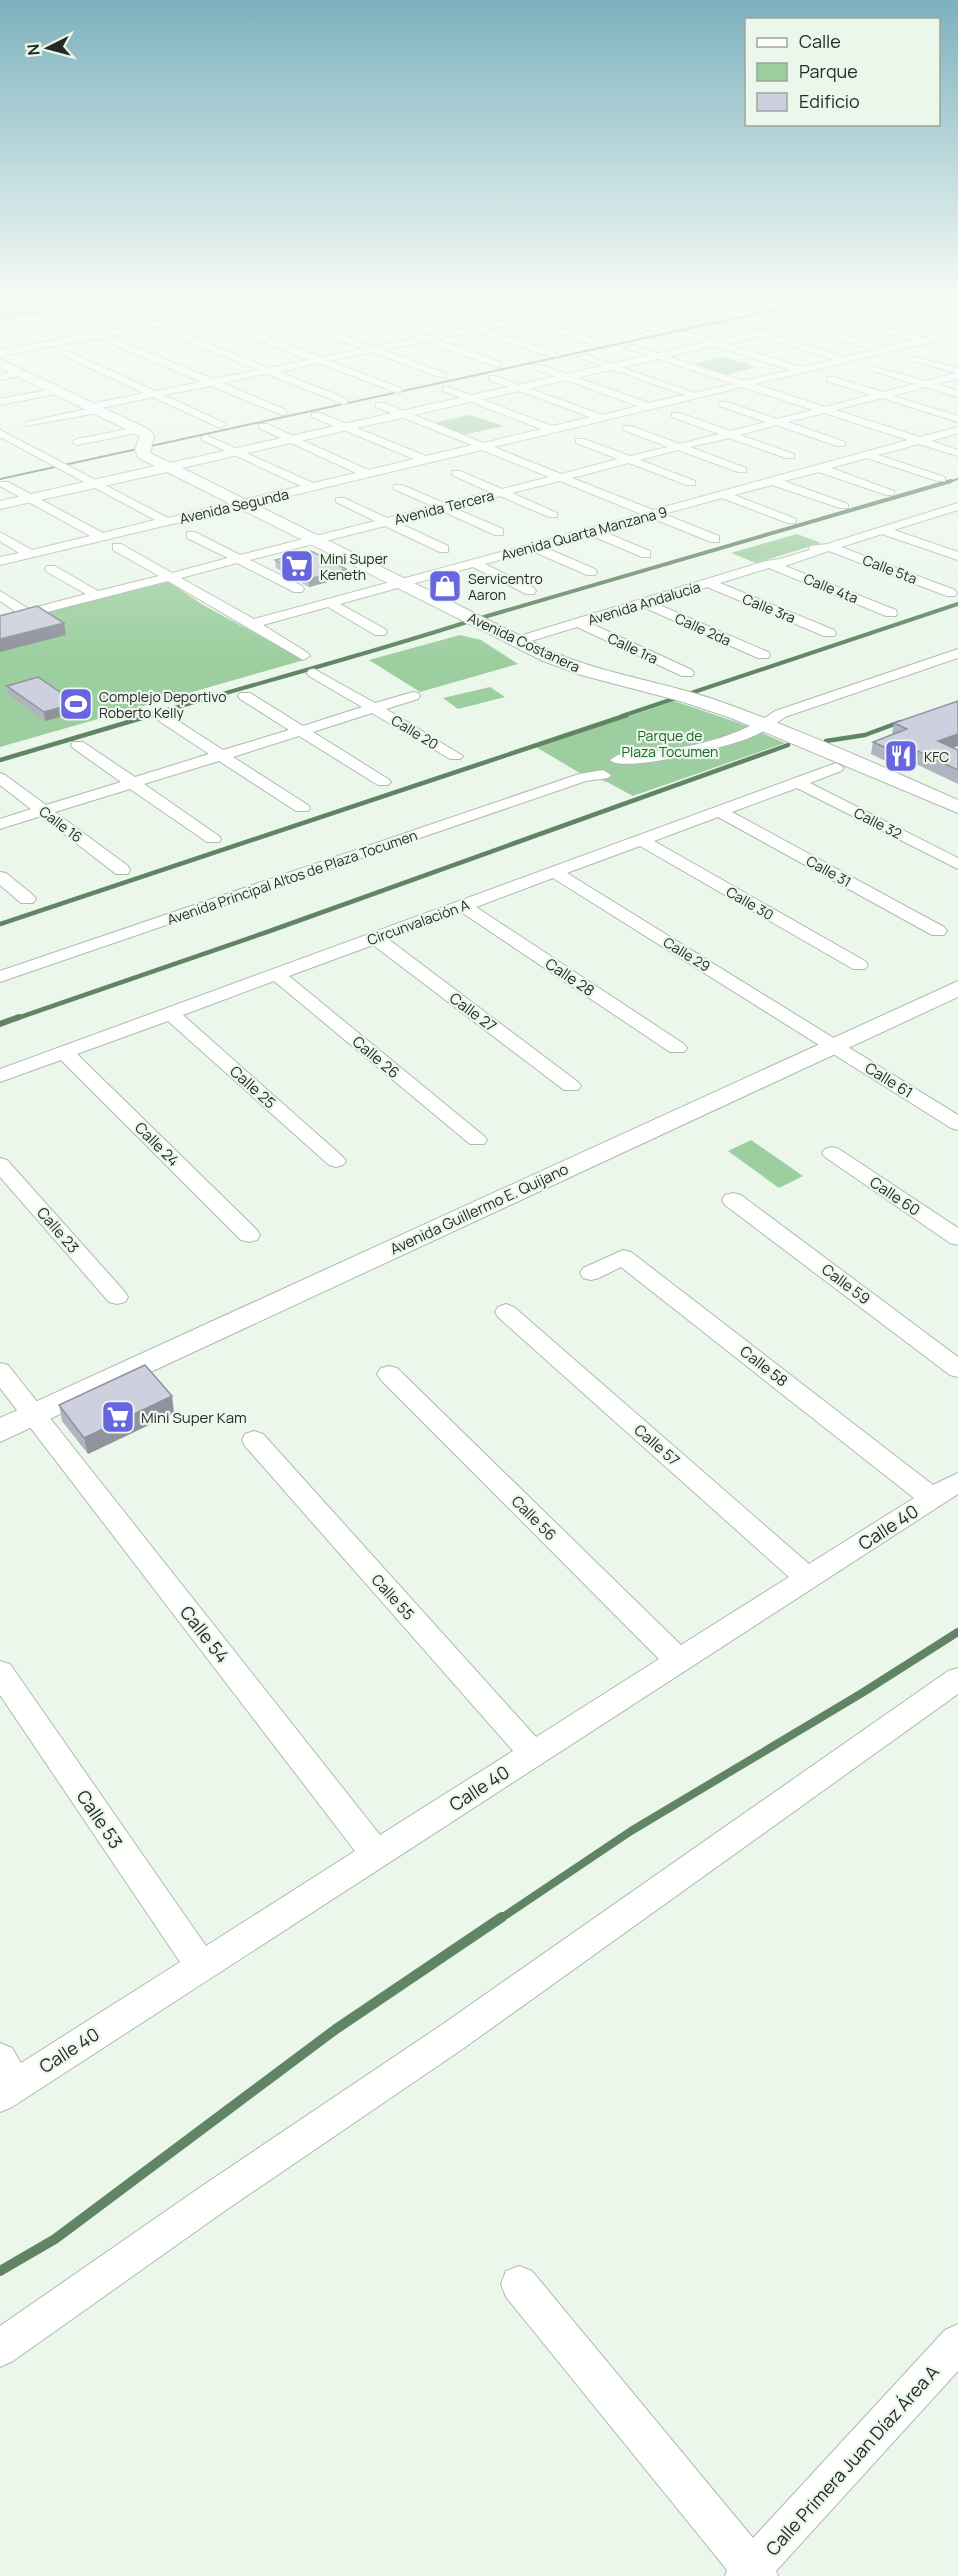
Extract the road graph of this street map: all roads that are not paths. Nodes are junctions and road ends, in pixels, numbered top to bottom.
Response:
1 (42, 421) edge
2 (120, 421) edge
3 (212, 421) edge
4 (331, 421) edge
5 (371, 421) edge
6 (421, 421) edge
7 (529, 421) edge
8 (588, 421) edge
9 (693, 421) edge
10 (779, 421) edge
11 (857, 421) edge
12 (776, 422) junction
13 (30, 424) dead end
14 (220, 425) dead end
15 (263, 426) dead end
16 (345, 427) junction
17 (627, 428) dead end
18 (138, 430) junction
19 (552, 430) junction
20 (958, 430) edge
21 (0, 433) edge
22 (728, 434) junction
23 (206, 438) dead end
24 (290, 439) junction
25 (580, 441) dead end
26 (916, 441) junction
27 (77, 442) dead end
28 (841, 444) dead end
29 (483, 446) junction
30 (678, 447) junction
31 (233, 452) junction
32 (958, 453) edge
33 (867, 454) junction
34 (790, 456) dead end
35 (426, 460) junction
36 (627, 460) junction
37 (168, 468) junction
38 (819, 468) junction
39 (742, 470) dead end
40 (456, 473) dead end
41 (368, 474) junction
42 (557, 478) junction
43 (941, 479) dead end
44 (772, 481) junction
45 (691, 483) dead end
46 (4, 484) dead end
47 (96, 484) junction
48 (398, 486) dead end
49 (312, 487) junction
50 (499, 492) junction
51 (890, 493) dead end
52 (723, 495) junction
53 (28, 499) junction
54 (340, 500) dead end
55 (241, 504) junction
56 (0, 505) edge
57 (844, 506) dead end
58 (958, 506) edge
59 (443, 507) junction
60 (938, 512) junction
61 (651, 514) junction
62 (553, 515) dead end
63 (958, 519) edge
64 (792, 521) dead end
65 (167, 522) junction
66 (385, 522) junction
67 (882, 530) junction
68 (591, 531) junction
69 (498, 532) dead end
70 (191, 535) dead end
71 (0, 536) edge
72 (101, 537) junction
73 (715, 539) dead end
74 (314, 540) junction
75 (117, 547) dead end
76 (533, 547) junction
77 (829, 547) junction
78 (444, 549) dead end
79 (30, 554) junction
80 (646, 554) dead end
81 (958, 556) edge
82 (239, 559) junction
83 (0, 561) edge
84 (474, 563) junction
85 (770, 564) junction
86 (51, 569) dead end
87 (591, 572) dead end
88 (169, 576) junction
89 (402, 583) junction
90 (708, 583) junction
91 (298, 589) dead end
92 (530, 591) dead end
93 (951, 592) dead end
94 (0, 595) edge
95 (96, 595) junction
96 (330, 603) junction
97 (644, 603) junction
98 (26, 613) junction
99 (891, 613) dead end
100 (0, 620) edge
101 (578, 623) junction
102 (252, 624) junction
103 (380, 632) dead end
104 (829, 633) dead end
105 (518, 641) junction
106 (958, 653) edge
107 (763, 655) dead end
108 (303, 656) dead end
109 (314, 673) dead end
110 (687, 673) dead end
111 (245, 696) dead end
112 (413, 696) dead end
113 (374, 708) junction
114 (164, 718) dead end
115 (767, 726) junction
116 (301, 730) junction
117 (78, 745) dead end
118 (221, 755) junction
119 (455, 756) dead end
120 (836, 768) dead end
121 (0, 778) edge
122 (383, 782) dead end
123 (797, 782) junction
124 (134, 783) junction
125 (958, 807) edge
126 (302, 808) dead end
127 (43, 811) junction
128 (719, 811) junction
129 (0, 824) edge
130 (213, 839) dead end
131 (641, 840) junction
132 (958, 864) edge
133 (122, 870) dead end
134 (553, 872) junction
135 (0, 877) edge
136 (27, 899) dead end
137 (463, 906) junction
138 (938, 931) dead end
139 (375, 938) junction
140 (859, 965) dead end
141 (275, 973) junction
142 (958, 974) edge
143 (0, 977) edge
144 (958, 988) edge
145 (170, 1013) junction
146 (827, 1041) junction
147 (677, 1048) dead end
148 (64, 1052) junction
149 (0, 1076) edge
150 (571, 1086) dead end
151 (958, 1124) edge
152 (477, 1140) dead end
153 (832, 1153) dead end
154 (336, 1161) dead end
155 (0, 1164) edge
156 (733, 1200) dead end
157 (249, 1235) dead end
158 (958, 1238) edge
159 (591, 1273) dead end
160 (117, 1297) dead end
161 (506, 1312) dead end
162 (958, 1369) edge
163 (0, 1371) edge
164 (389, 1374) dead end
165 (19, 1409) edge
166 (0, 1431) edge
167 (254, 1440) dead end
168 (958, 1482) edge
169 (932, 1498) junction
170 (808, 1578) junction
171 (679, 1661) junction
172 (0, 1672) edge
173 (958, 1679) edge
174 (532, 1754) junction
175 (376, 1854) junction
176 (201, 1966) junction
177 (5, 2080) edge
178 (519, 2284) dead end
179 (958, 2343) edge
180 (0, 2348) edge
181 (752, 2574) edge

1 - 13 street
2 - 18 street
3 - 14 street
4 - 16 street
5 - 16 street
6 - 29 street
7 - 19 street
8 - 19 street, Avenida Segunda
9 - 22 street
10 - 12 street, Avenida Tercera
11 - 26 street
12 - 22 street, Avenida Tercera
12 - 28 street
15 - 24 street
16 - 24 street
16 - 35 street
17 - 30 street
18 - 27 street
18 - 37 street, Avenida Costanera
19 - 29 street, Avenida Segunda
20 - 26 street, Avenida Quarta Manzana 9
21 - 47 street
22 - 30 street, Avenida Tercera
22 - 34 street
23 - 31 street
24 - 31 street
24 - 41 street
25 - 36 street
26 - 32 street
26 - 33 street, Avenida Quarta Manzana 9
29 - 35 street, Avenida Segunda
29 - 42 street
30 - 36 street, Avenida Tercera
30 - 39 street
31 - 37 street
31 - 49 street
33 - 38 street, Avenida Quarta Manzana 9
33 - 43 street
35 - 41 street, Avenida Segunda
36 - 42 street, Avenida Tercera
36 - 45 street
37 - 47 street
37 - 55 street, Avenida Costanera
38 - 44 street, Avenida Quarta Manzana 9
38 - 51 street
40 - 50 street
41 - 49 street, Avenida Segunda
42 - 50 street, Avenida Tercera
42 - 61 street
44 - 52 street, Avenida Quarta Manzana 9
44 - 57 street
46 - 53 street
47 - 53 street
47 - 65 street
48 - 59 street
49 - 55 street, Avenida Segunda
50 - 59 street, Avenida Tercera
50 - 62 street
52 - 61 street, Avenida Quarta Manzana 9
52 - 64 street
53 - 56 street
53 - 72 street
54 - 66 street
55 - 65 street, Avenida Segunda
55 - 74 street, Avenida Costanera
58 - 60 street, Avenida Andalucía
59 - 66 street, Avenida Tercera
59 - 69 street
60 - 63 street
60 - 67 street, Avenida Andalucía
61 - 68 street, Avenida Quarta Manzana 9
61 - 73 street
65 - 72 street, Avenida Segunda
66 - 74 street, Avenida Tercera
66 - 78 street
67 - 77 street, Avenida Andalucía
67 - 81 street
68 - 76 street, Avenida Quarta Manzana 9
68 - 80 street
70 - 82 street
71 - 79 street
72 - 79 street, Avenida Segunda
74 - 82 street, Avenida Tercera
74 - 89 street, Avenida Costanera
75 - 88 street
76 - 84 street, Avenida Quarta Manzana 9
76 - 87 street
77 - 85 street, Avenida Andalucía
77 - 93 street, Calle 5ta
79 - 83 street, Avenida Segunda
82 - 88 street, Avenida Tercera
82 - 91 street
84 - 89 street, Avenida Quarta Manzana 9
84 - 92 street
85 - 90 street, Avenida Andalucía
85 - 99 street, Calle 4ta
86 - 95 street
88 - 95 street, Avenida Tercera
88 - 102 street
89 - 96 street, Avenida Quarta Manzana 9
89 - 105 street, Avenida Costanera
90 - 97 street, Avenida Andalucía
90 - 104 street, Calle 3ra
94 - 98 street
95 - 98 street, Avenida Tercera
96 - 102 street, Avenida Quarta Manzana 9
96 - 103 street
97 - 101 street, Avenida Andalucía
97 - 107 street, Calle 2da
98 - 100 street, Avenida Tercera
101 - 105 street, Avenida Andalucía
101 - 110 street, Calle 1ra
102 - 108 street
105 - 115 street, Avenida Costanera
106 - 115 street
109 - 113 street, Calle 20
111 - 116 street
112 - 113 street
113 - 116 street
113 - 119 street, Calle 20
114 - 118 street
115 - 125 street, Avenida Costanera
115 - 143 street, Avenida Principal Altos de Plaza Tocumen
116 - 118 street
116 - 122 street
117 - 124 street
118 - 124 street
118 - 126 street
120 - 123 street, Circunvalación A
121 - 127 street, Calle 16
123 - 128 street, Circunvalación A
123 - 132 street, Calle 32
124 - 127 street
124 - 130 street
127 - 129 street
127 - 133 street, Calle 16
128 - 131 street, Circunvalación A
128 - 138 street, Calle 31
131 - 134 street, Circunvalación A
131 - 140 street, Calle 30
134 - 137 street, Circunvalación A
134 - 146 street, Calle 29
135 - 136 street
137 - 139 street, Circunvalación A
137 - 147 street, Calle 28
139 - 141 street, Circunvalación A
139 - 150 street, Calle 27
141 - 145 street, Circunvalación A
141 - 152 street, Calle 26
142 - 146 street, Avenida Guillermo E. Quijano
144 - 146 street, Avenida Guillermo E. Quijano
145 - 148 street, Circunvalación A
145 - 154 street, Calle 25
146 - 151 street, Calle 61
146 - 165 street, Avenida Guillermo E. Quijano
148 - 149 street, Circunvalación A
148 - 157 street, Calle 24
153 - 158 street, Calle 60
155 - 160 street, Calle 23
156 - 162 street, Calle 59
159 - 169 street, Calle 58
161 - 170 street, Calle 57
163 - 165 street, Calle 54
164 - 171 street, Calle 56
165 - 166 street, Avenida Guillermo E. Quijano
165 - 175 street, Calle 54
167 - 174 street, Calle 55
168 - 169 street, Calle 40
169 - 170 street, Calle 40
170 - 171 street, Calle 40
171 - 174 street, Calle 40
172 - 176 street, Calle 53
173 - 180 street
174 - 175 street, Calle 40
175 - 176 street, Calle 40
176 - 177 street, Calle 40
178 - 181 street
179 - 181 street, Calle Primera Juan Díaz Área A

